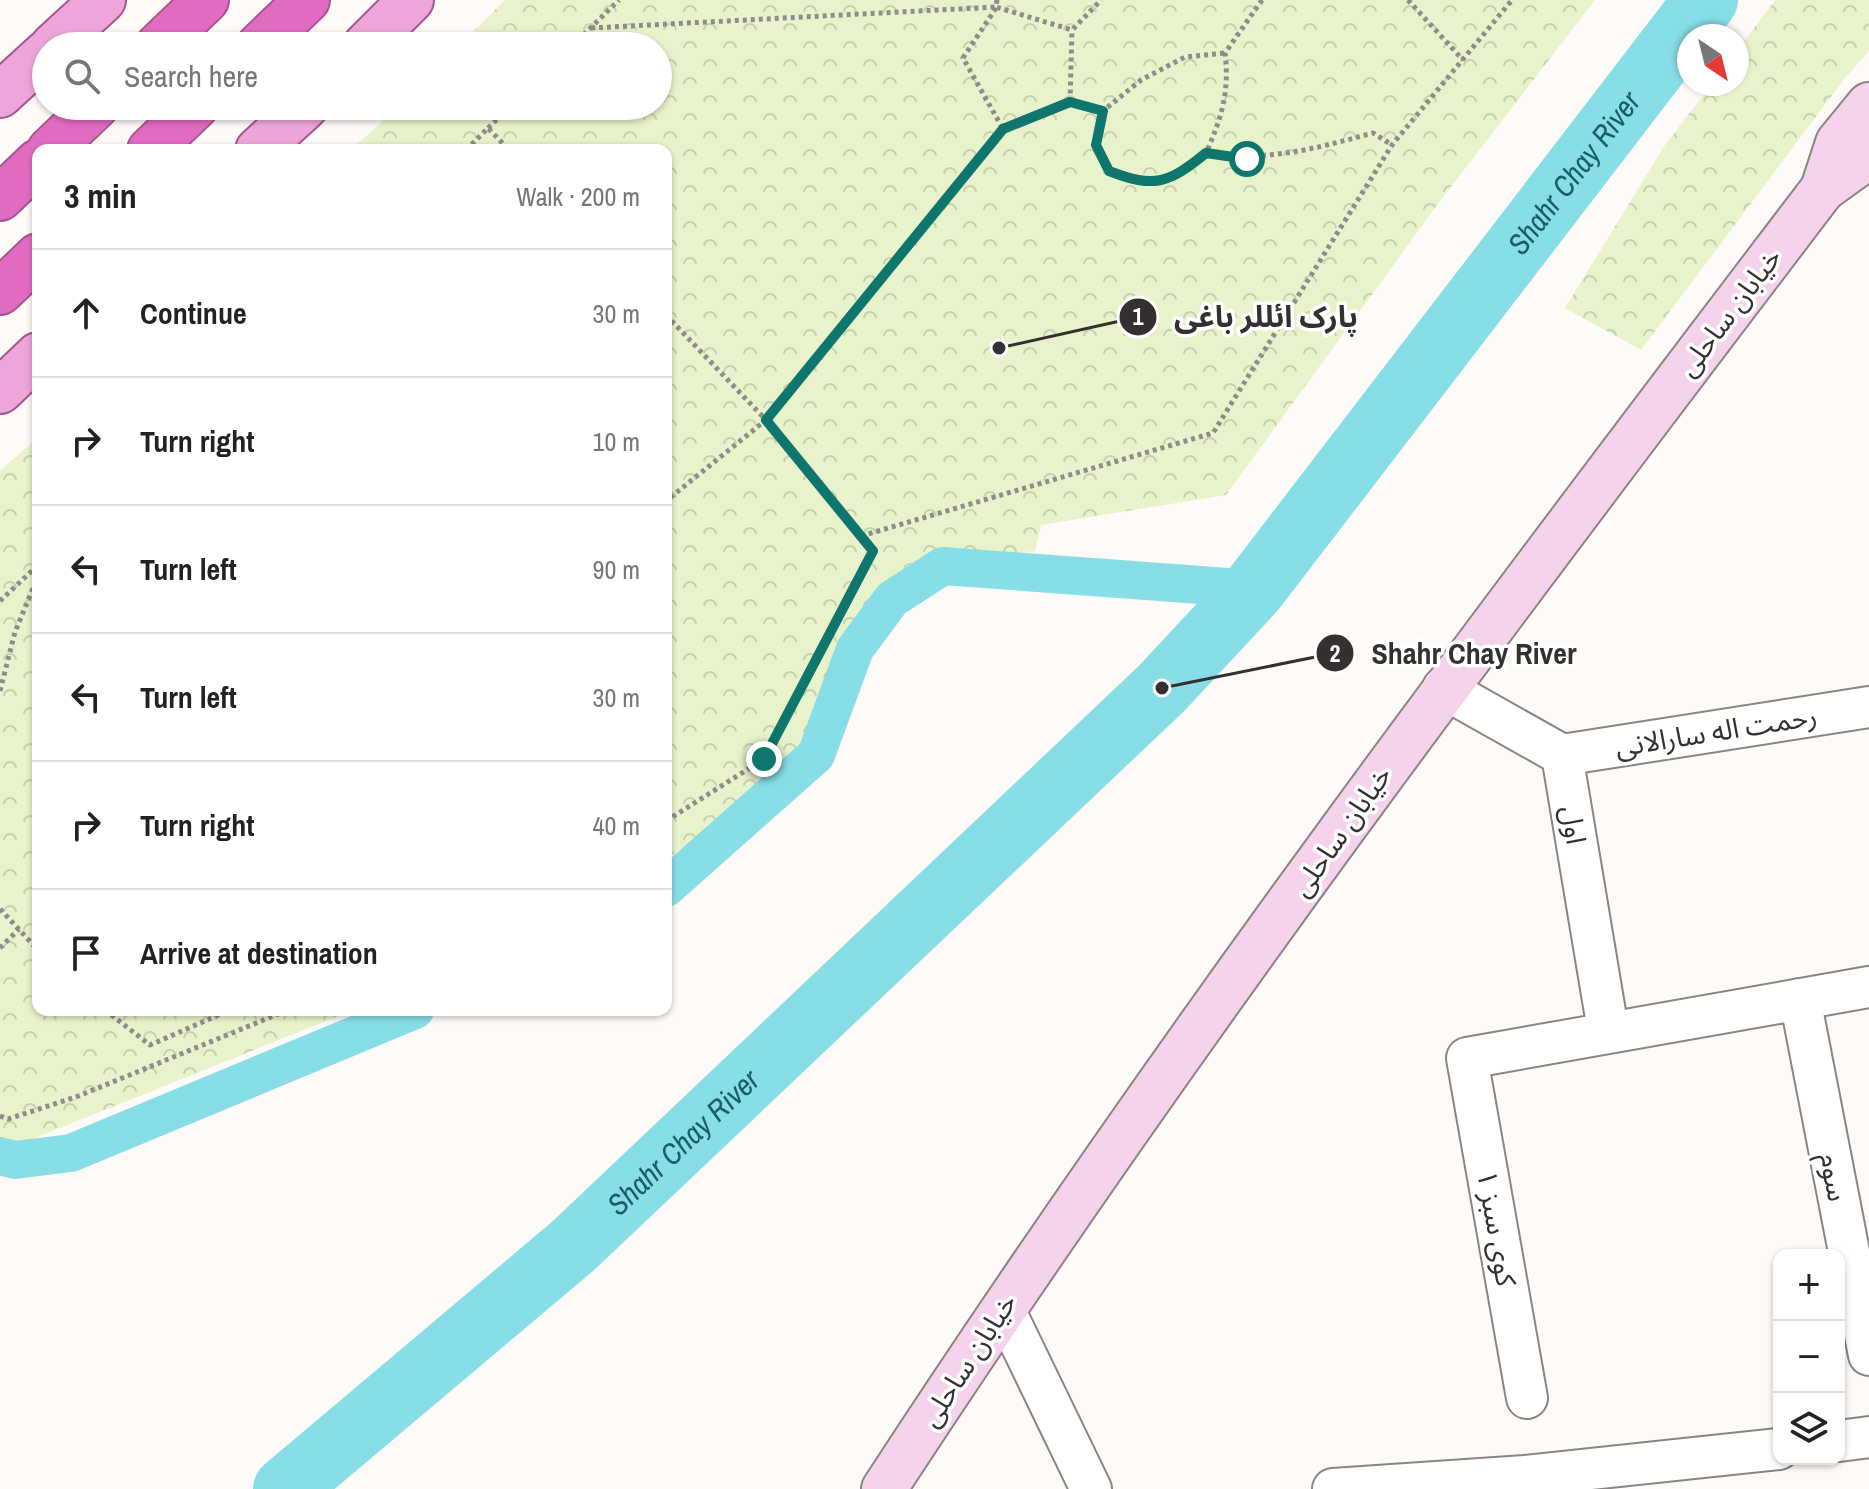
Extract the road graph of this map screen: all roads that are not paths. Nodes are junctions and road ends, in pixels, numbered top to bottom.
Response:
1 (103, 0) edge
2 (206, 0) edge
3 (307, 0) edge
4 (411, 0) edge
5 (68, 32) edge
6 (173, 32) edge
7 (274, 32) edge
8 (379, 32) edge
9 (32, 66) edge
10 (0, 95) edge
11 (1869, 105) edge
12 (81, 120) edge
13 (181, 120) edge
14 (291, 120) edge
15 (56, 144) edge
16 (156, 144) edge
17 (265, 144) edge
18 (1869, 156) edge
19 (32, 168) edge
20 (1823, 189) junction
21 (0, 198) edge
22 (32, 262) edge
23 (0, 292) edge
24 (32, 361) edge
25 (0, 391) edge
26 (1443, 688) junction
27 (1869, 707) edge
28 (1562, 755) junction
29 (1869, 987) edge
30 (1800, 999) junction
31 (1608, 1030) junction
32 (1003, 1307) junction
33 (1869, 1355) edge
34 (1527, 1398) dead end
35 (1869, 1437) edge
36 (1845, 1440) edge
37 (1773, 1451) edge
38 (1703, 1474) edge
39 (1525, 1482) edge
40 (884, 1489) edge
41 (1091, 1489) edge
42 (1333, 1489) edge

1 - 5 main road
2 - 6 highway
3 - 7 highway
4 - 8 main road
9 - 10 main road
11 - 20 street, خیابان ساحلی
12 - 15 highway
13 - 16 highway
14 - 17 main road
18 - 20 street, خیابان ساحلی
19 - 21 highway
20 - 26 street, خیابان ساحلی
22 - 23 highway
24 - 25 main road
26 - 28 street
26 - 32 street, خیابان ساحلی
27 - 28 street, رحمت اله سارالانی
28 - 31 street, اول
29 - 30 street
30 - 31 street
30 - 33 street, سوم
31 - 34 street, کوی سبز ۱
32 - 40 street, خیابان ساحلی
32 - 41 street
35 - 36 street
37 - 38 street
38 - 39 street
39 - 42 street

